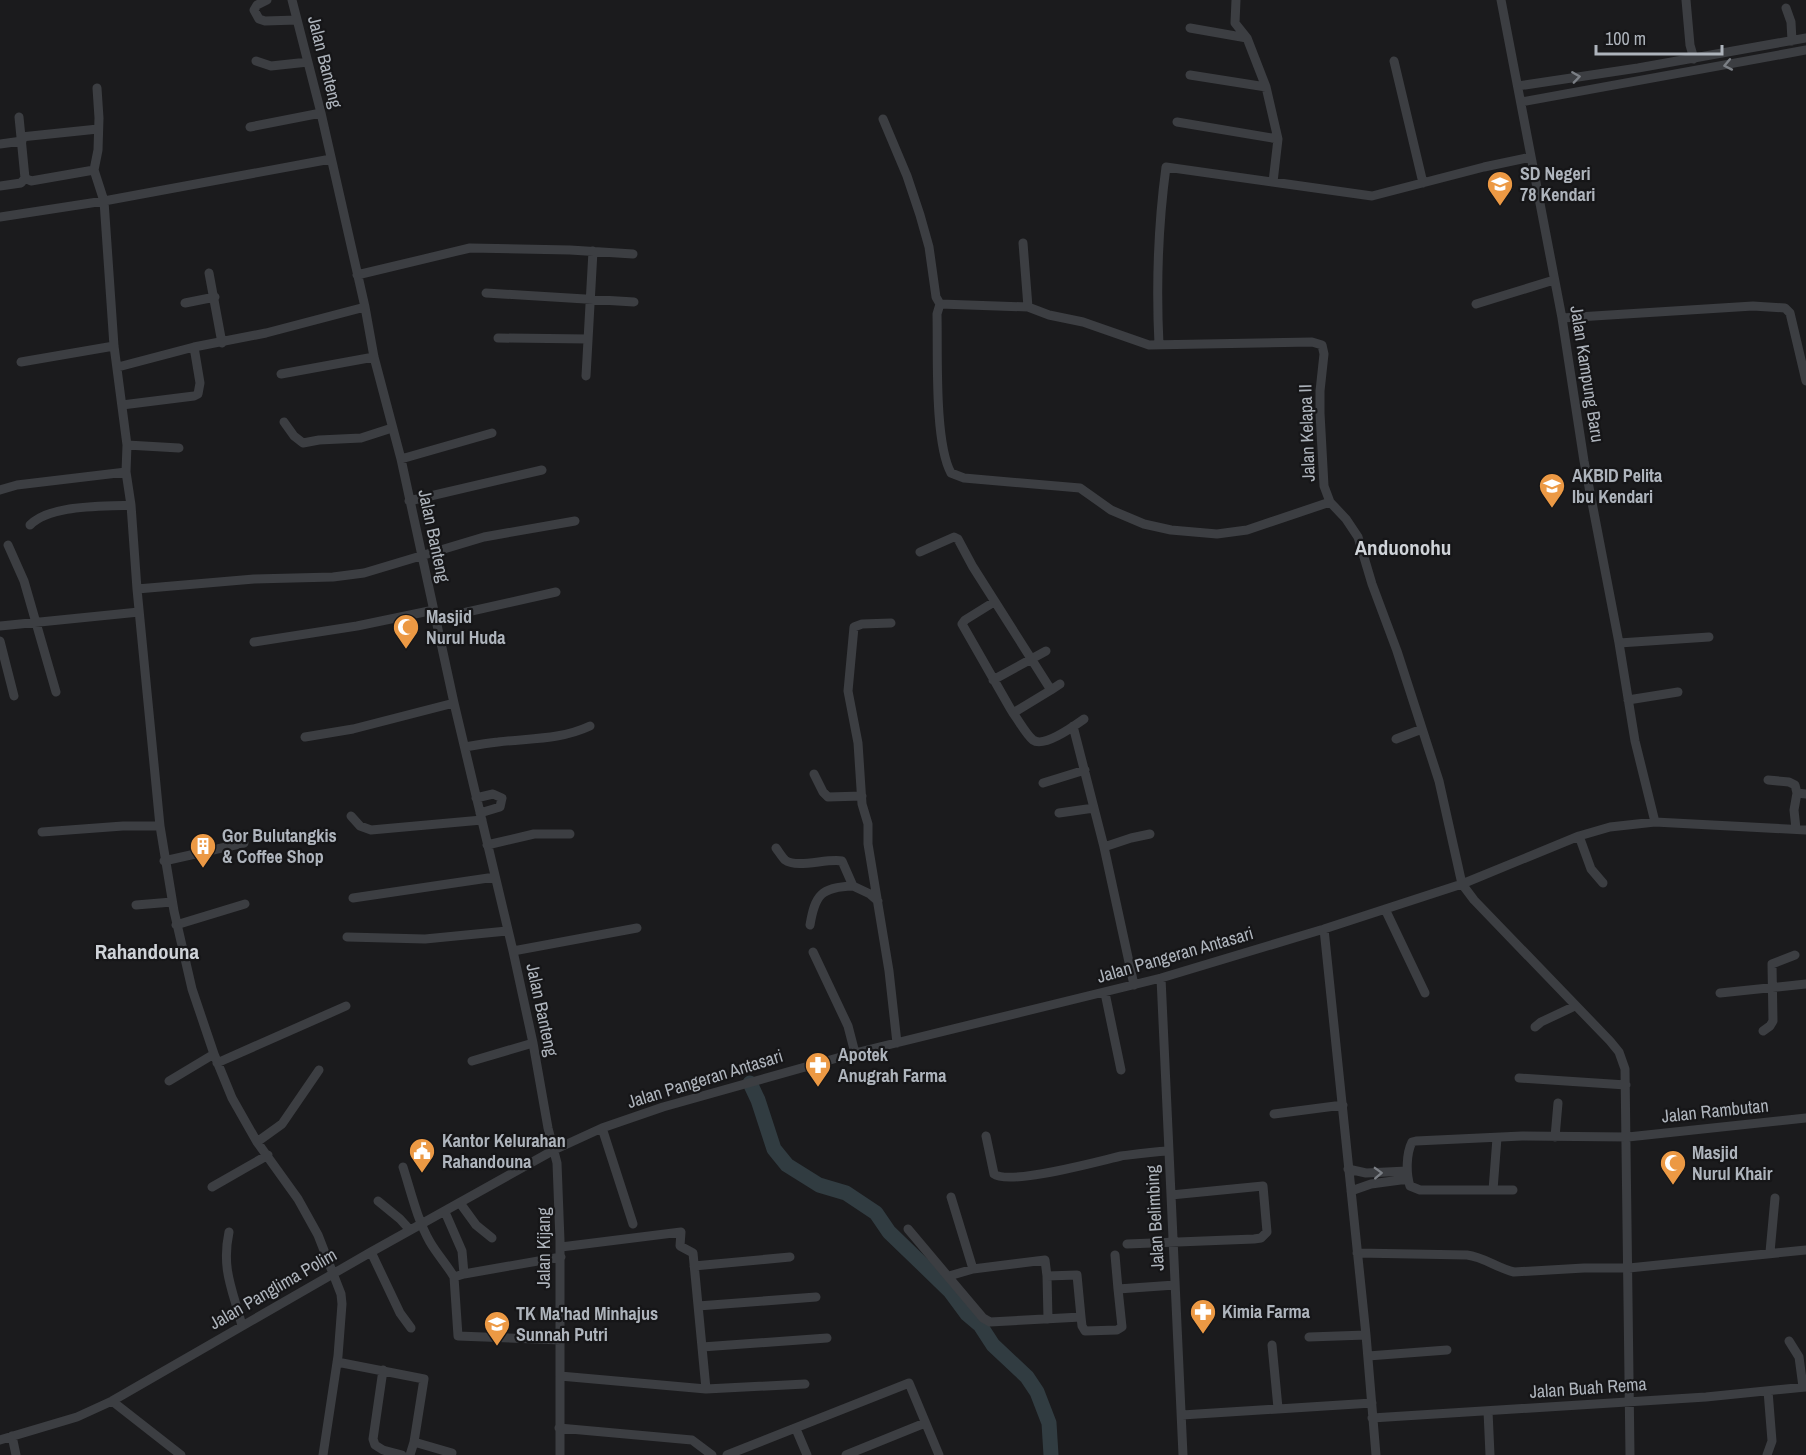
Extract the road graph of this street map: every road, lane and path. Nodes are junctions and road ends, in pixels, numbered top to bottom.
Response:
1 (267, 0) edge
2 (292, 0) edge
3 (1236, 0) edge
4 (1502, 0) edge
5 (1686, 0) edge
6 (1786, 8) dead end
7 (297, 20) junction
8 (1190, 28) dead end
9 (1247, 38) junction
10 (1806, 38) edge
11 (1792, 41) junction
12 (1806, 50) edge
13 (1694, 59) junction
14 (256, 61) dead end
15 (1394, 61) dead end
16 (308, 62) junction
17 (1190, 75) dead end
18 (1518, 86) junction
19 (1266, 87) junction
20 (97, 88) dead end
21 (1521, 102) junction
22 (321, 113) junction
23 (19, 117) dead end
24 (883, 119) dead end
25 (1177, 122) dead end
26 (250, 128) dead end
27 (98, 129) junction
28 (22, 139) junction
29 (1278, 139) junction
30 (0, 144) edge
31 (1532, 157) junction
32 (331, 159) junction
33 (94, 170) junction
34 (25, 178) junction
35 (1273, 182) junction
36 (1423, 183) junction
37 (0, 186) edge
38 (104, 201) junction
39 (0, 218) edge
40 (1023, 243) dead end
41 (593, 251) junction
42 (633, 254) dead end
43 (209, 273) dead end
44 (357, 275) junction
45 (1554, 280) junction
46 (486, 293) dead end
47 (215, 297) junction
48 (590, 300) junction
49 (633, 302) dead end
50 (186, 303) dead end
51 (940, 304) junction
52 (1476, 304) dead end
53 (365, 307) junction
54 (1028, 307) junction
55 (1562, 318) junction
56 (498, 338) dead end
57 (588, 339) junction
58 (222, 343) junction
59 (1159, 345) junction
60 (114, 346) junction
61 (194, 347) junction
62 (374, 357) junction
63 (21, 362) dead end
64 (118, 367) junction
65 (281, 375) dead end
66 (585, 376) dead end
67 (1806, 381) edge
68 (122, 405) junction
69 (284, 422) dead end
70 (392, 428) junction
71 (492, 433) dead end
72 (127, 445) junction
73 (179, 448) dead end
74 (401, 459) junction
75 (542, 470) dead end
76 (126, 472) junction
77 (0, 490) edge
78 (409, 501) junction
79 (1330, 502) junction
80 (131, 505) junction
81 (575, 521) dead end
82 (30, 525) dead end
83 (8, 545) dead end
84 (920, 552) dead end
85 (420, 556) junction
86 (137, 589) junction
87 (556, 592) dead end
88 (994, 602) junction
89 (140, 612) junction
90 (435, 615) junction
91 (37, 622) junction
92 (891, 623) dead end
93 (0, 626) edge
94 (1709, 637) dead end
95 (0, 641) edge
96 (254, 642) dead end
97 (1619, 643) junction
98 (1046, 651) dead end
99 (1031, 660) junction
100 (993, 680) junction
101 (1060, 684) dead end
102 (1051, 690) junction
103 (56, 692) dead end
104 (1678, 692) dead end
105 (14, 696) dead end
106 (1628, 700) junction
107 (454, 703) junction
108 (1013, 713) junction
109 (1084, 718) dead end
110 (590, 726) dead end
111 (1073, 726) junction
112 (1422, 729) junction
113 (305, 737) dead end
114 (1396, 739) dead end
115 (465, 747) junction
116 (1085, 770) junction
117 (814, 774) dead end
118 (1768, 780) dead end
119 (1043, 783) dead end
120 (1801, 794) edge
121 (862, 796) junction
122 (476, 798) junction
123 (1094, 808) junction
124 (1059, 813) dead end
125 (351, 816) dead end
126 (481, 816) junction
127 (1655, 822) junction
128 (160, 826) junction
129 (1801, 830) edge
130 (42, 832) dead end
131 (570, 834) dead end
132 (1150, 834) dead end
133 (1579, 837) junction
134 (244, 843) dead end
135 (487, 845) junction
136 (1104, 847) junction
137 (776, 848) dead end
138 (164, 861) junction
139 (495, 877) junction
140 (1462, 884) junction
141 (1603, 884) dead end
142 (852, 886) junction
143 (354, 898) dead end
144 (878, 901) junction
145 (172, 902) junction
146 (244, 904) dead end
147 (136, 905) dead end
148 (1385, 909) junction
149 (810, 925) dead end
150 (176, 926) junction
151 (637, 928) dead end
152 (1324, 929) junction
153 (507, 931) junction
154 (347, 937) dead end
155 (513, 951) junction
156 (813, 952) dead end
157 (1795, 955) dead end
158 (1161, 978) junction
159 (1806, 984) edge
160 (1134, 985) junction
161 (1772, 986) junction
162 (1105, 993) junction
163 (1425, 993) dead end
164 (1720, 993) dead end
165 (346, 1006) dead end
166 (1575, 1006) junction
167 (1535, 1027) dead end
168 (1763, 1031) dead end
169 (533, 1043) junction
170 (897, 1043) junction
171 (855, 1053) junction
172 (216, 1059) junction
173 (472, 1061) dead end
174 (319, 1070) dead end
175 (1121, 1070) dead end
176 (1519, 1078) dead end
177 (169, 1081) dead end
178 (1626, 1085) junction
179 (1558, 1103) dead end
180 (1343, 1105) junction
181 (1274, 1114) dead end
182 (1806, 1119) edge
183 (602, 1128) junction
184 (986, 1136) dead end
185 (1556, 1137) junction
186 (1628, 1137) junction
187 (1497, 1138) junction
188 (257, 1142) junction
189 (554, 1150) junction
190 (1168, 1150) junction
191 (268, 1155) junction
192 (403, 1167) dead end
193 (1348, 1170) junction
194 (1408, 1175) junction
195 (212, 1187) dead end
196 (1493, 1190) junction
197 (1513, 1190) dead end
198 (1351, 1191) junction
199 (1172, 1195) junction
200 (951, 1197) dead end
201 (1775, 1198) dead end
202 (378, 1201) dead end
203 (460, 1203) junction
204 (445, 1212) junction
205 (633, 1224) dead end
206 (421, 1225) junction
207 (908, 1229) dead end
208 (410, 1230) junction
209 (229, 1232) dead end
210 (492, 1238) dead end
211 (1173, 1242) junction
212 (1127, 1244) dead end
213 (1806, 1250) edge
214 (372, 1252) junction
215 (561, 1252) junction
216 (1770, 1252) junction
217 (1357, 1253) junction
218 (1115, 1255) dead end
219 (790, 1257) dead end
220 (694, 1266) junction
221 (1629, 1268) junction
222 (973, 1269) junction
223 (333, 1274) junction
224 (465, 1274) junction
225 (949, 1276) junction
226 (1047, 1276) junction
227 (454, 1277) junction
228 (1175, 1286) junction
229 (1118, 1289) junction
230 (816, 1297) dead end
231 (698, 1306) junction
232 (1081, 1317) junction
233 (1048, 1319) junction
234 (242, 1326) junction
235 (411, 1328) dead end
236 (1366, 1335) junction
237 (1309, 1337) dead end
238 (827, 1338) dead end
239 (561, 1341) junction
240 (1789, 1341) dead end
241 (1272, 1345) dead end
242 (702, 1347) junction
243 (1447, 1350) dead end
244 (1368, 1356) junction
245 (337, 1362) junction
246 (383, 1370) junction
247 (560, 1376) junction
248 (805, 1384) dead end
249 (1804, 1387) edge
250 (706, 1389) junction
251 (1768, 1392) junction
252 (112, 1401) junction
253 (1630, 1401) junction
254 (1372, 1403) junction
255 (1278, 1408) junction
256 (1488, 1411) junction
257 (1182, 1415) junction
258 (1372, 1418) junction
259 (926, 1423) junction
260 (559, 1428) junction
261 (796, 1429) junction
262 (12, 1436) junction
263 (0, 1440) edge
264 (414, 1442) junction
265 (452, 1453) dead end
266 (16, 1455) edge
267 (181, 1455) edge
268 (323, 1455) edge
269 (402, 1455) edge
270 (410, 1455) edge
271 (560, 1455) edge
272 (712, 1455) edge
273 (727, 1455) edge
274 (807, 1455) edge
275 (846, 1455) edge
276 (939, 1455) edge
277 (1182, 1455) edge
278 (1376, 1455) edge
279 (1490, 1455) edge
280 (1630, 1455) edge
281 (1767, 1455) edge

1 - 7 street
2 - 7 street, Jalan Banteng
3 - 9 street
4 - 18 street, Jalan Kampung Baru
5 - 13 street
6 - 11 street
7 - 16 street, Jalan Banteng
8 - 9 street
9 - 19 street
10 - 11 street
11 - 13 street
12 -> 21 street
18 -> 13 street
14 - 16 street
15 - 36 street
16 - 22 street, Jalan Banteng
17 - 19 street
18 - 21 street, Jalan Kampung Baru
19 - 29 street
20 - 27 street
21 - 31 street, Jalan Kampung Baru
22 - 26 street
22 - 32 street, Jalan Banteng
23 - 28 street
24 - 51 street
25 - 29 street
27 - 28 street
27 - 33 street
28 - 30 street
28 - 34 street
29 - 35 street
31 - 36 street
31 - 45 street, Jalan Kampung Baru
32 - 38 street
32 - 44 street, Jalan Banteng
33 - 34 street
33 - 38 street
34 - 37 street
35 - 36 street
35 - 59 street
38 - 39 street
38 - 60 street
40 - 54 street
41 - 42 street
41 - 44 street
41 - 48 street
43 - 47 street
44 - 53 street, Jalan Banteng
45 - 52 street
45 - 55 street, Jalan Kampung Baru
46 - 48 street
47 - 50 street
47 - 58 street
48 - 49 street
48 - 57 street
51 - 54 street, Jalan Kelapa II
51 - 79 street
53 - 58 street
53 - 62 street, Jalan Banteng
54 - 59 street, Jalan Kelapa II
55 - 67 street
55 - 97 street, Jalan Kampung Baru
56 - 57 street
57 - 66 street
58 - 61 street
59 - 79 street, Jalan Kelapa II
60 - 63 street
60 - 64 street
61 - 64 street
61 - 68 street
62 - 65 street
62 - 70 street, Jalan Banteng
64 - 68 street
68 - 72 street
69 - 70 street
70 - 74 street, Jalan Banteng
71 - 74 street
72 - 73 street
72 - 76 street
74 - 78 street, Jalan Banteng
75 - 78 street
76 - 77 street
76 - 80 street
78 - 85 street, Jalan Banteng
79 - 112 street, Jalan Kelapa II
80 - 82 street
80 - 86 street
81 - 85 street
83 - 91 street
84 - 88 street
85 - 86 street
85 - 90 street, Jalan Banteng
86 - 89 street
87 - 90 street
88 - 99 street
88 - 100 street
89 - 91 street
89 - 128 street
90 - 96 street
90 - 107 street, Jalan Banteng
91 - 93 street
91 - 103 street
92 - 121 street
94 - 97 street
95 - 105 street
97 - 106 street, Jalan Kampung Baru
98 - 99 street
99 - 100 street
99 - 102 street
100 - 108 street
101 - 102 street
102 - 108 street
104 - 106 street
106 - 127 street, Jalan Kampung Baru
107 - 113 street
107 - 115 street, Jalan Banteng
108 - 111 street
109 - 111 street
110 - 115 street
111 - 116 street
112 - 114 street
112 - 140 street, Jalan Kelapa II
115 - 122 street, Jalan Banteng
116 - 119 street
116 - 123 street
117 - 121 street
118 - 120 street
120 - 129 street
121 - 144 street
122 - 126 street, Jalan Banteng
122 - 126 street
123 - 124 street
123 - 136 street
125 - 126 street
126 - 135 street, Jalan Banteng
127 - 129 street, Jalan Pangeran Antasari
127 - 133 street, Jalan Pangeran Antasari
128 - 130 street
128 - 138 street
131 - 135 street
132 - 136 street
133 - 140 street, Jalan Pangeran Antasari
133 - 141 street
134 - 138 street
135 - 139 street, Jalan Banteng
136 - 160 street
137 - 142 street
138 - 145 street
139 - 143 street
139 - 153 street, Jalan Banteng
140 - 148 street, Jalan Pangeran Antasari
140 - 166 street
142 - 144 street
142 - 149 street
144 - 170 street
145 - 147 street
145 - 150 street
146 - 150 street
148 - 152 street, Jalan Pangeran Antasari
148 - 163 street
150 - 172 street
151 - 155 street
152 - 158 street, Jalan Pangeran Antasari
152 - 180 street
153 - 154 street
153 - 155 street, Jalan Banteng
155 - 169 street, Jalan Banteng
156 - 171 street
157 - 161 street
158 - 160 street, Jalan Pangeran Antasari
158 - 190 street, Jalan Belimbing
159 - 161 street
160 - 162 street, Jalan Pangeran Antasari
161 - 164 street
161 - 168 street
162 - 170 street, Jalan Pangeran Antasari
162 - 175 street
165 - 172 street
166 - 167 street
166 - 178 street
169 - 173 street
169 - 189 street, Jalan Banteng
170 - 171 street, Jalan Pangeran Antasari
171 - 183 street, Jalan Pangeran Antasari
172 - 177 street
172 - 188 street
174 - 188 street
176 - 178 street
178 - 186 street
179 - 185 street
180 - 181 street
180 - 193 street
182 - 186 street, Jalan Rambutan
183 - 189 street, Jalan Pangeran Antasari
183 - 205 street
184 - 190 street
185 - 186 street, Jalan Rambutan
185 - 187 street, Jalan Rambutan
186 - 221 street
187 - 194 street, Jalan Rambutan
187 - 196 street
188 - 191 street
189 - 203 street, Jalan Panglima Polim
189 - 215 street, Jalan Kijang
190 - 199 street, Jalan Belimbing
191 - 195 street
191 - 223 street
192 - 206 street
193 -> 194 street
193 - 198 street
194 - 196 street
194 - 198 street
196 - 197 street
198 - 217 street
199 - 211 street, Jalan Belimbing
199 - 211 street
200 - 222 street
201 - 216 street
202 - 208 street
203 - 204 street, Jalan Panglima Polim
203 - 210 street
204 - 206 street, Jalan Panglima Polim
204 - 224 street
206 - 208 street, Jalan Panglima Polim
206 - 227 street
207 - 225 street
208 - 214 street, Jalan Panglima Polim
209 - 234 street
211 - 212 street
211 - 228 street, Jalan Belimbing
213 - 216 street
214 - 223 street, Jalan Panglima Polim
214 - 235 street
215 - 220 street
215 - 224 street
215 - 239 street, Jalan Kijang
216 - 221 street
217 - 221 street
217 - 236 street
218 - 229 street
219 - 220 street
220 - 231 street
221 - 253 street
222 - 225 street
222 - 226 street
223 - 234 street, Jalan Panglima Polim
223 - 245 street
224 - 227 street
225 - 233 street
226 - 232 street
226 - 233 street
227 - 239 street
228 - 229 street
228 - 257 street, Jalan Belimbing
229 - 232 street
230 - 231 street
231 - 242 street
232 - 233 street
234 - 252 street, Jalan Panglima Polim
236 - 237 street
236 - 244 street
238 - 242 street
239 - 247 street, Jalan Kijang
240 - 249 street
241 - 255 street
242 - 250 street
243 - 244 street
244 - 254 street
245 - 246 street
245 - 268 street
246 - 264 street
246 - 269 street
247 - 250 street
247 - 260 street, Jalan Kijang
248 - 250 street
249 - 251 street, Jalan Buah Rema
251 - 253 street, Jalan Buah Rema
251 - 281 street
252 - 262 street, Jalan Panglima Polim
252 - 267 street
253 - 256 street, Jalan Buah Rema
253 - 280 street
254 - 255 street
254 - 258 street
255 - 257 street
256 - 258 street, Jalan Buah Rema
256 - 279 street
257 - 277 street, Jalan Belimbing
258 - 278 street
259 - 261 street
259 - 275 street
259 - 276 street
260 - 271 street, Jalan Kijang
260 - 272 street
261 - 273 street
261 - 274 street
262 - 263 street, Jalan Panglima Polim
262 - 266 street
264 - 265 street
264 - 270 street

